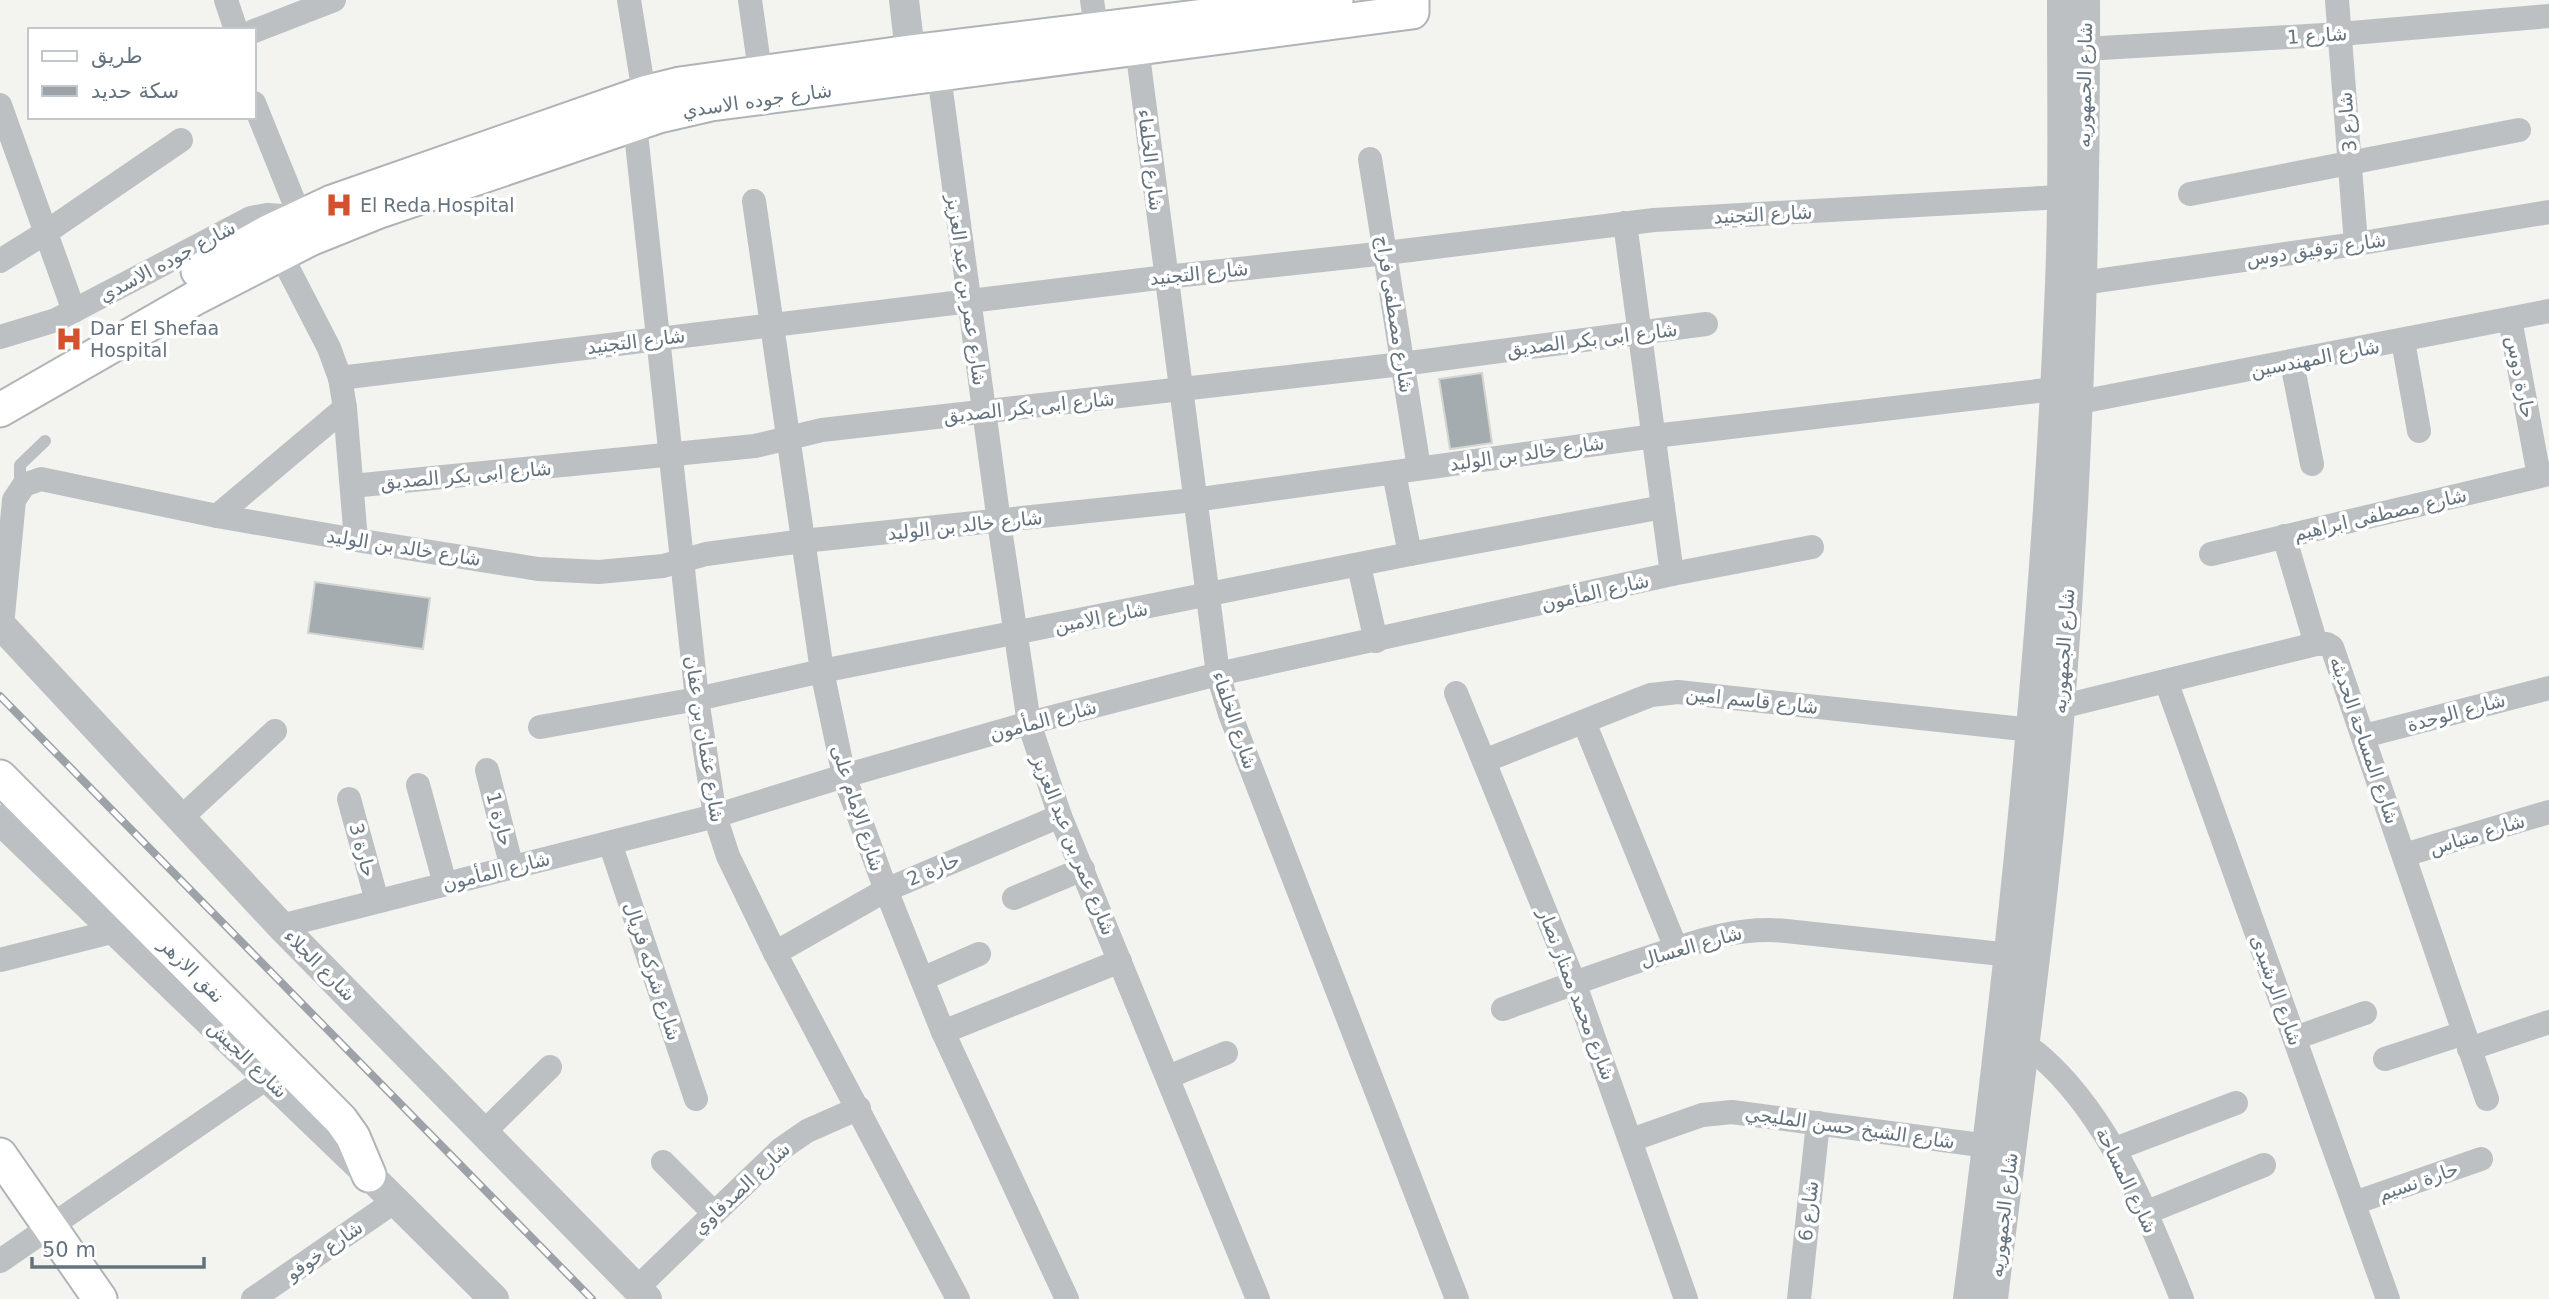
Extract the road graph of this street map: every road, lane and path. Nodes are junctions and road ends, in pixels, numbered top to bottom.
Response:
1 (226, 0) edge
2 (334, 0) edge
3 (629, 0) edge
4 (750, 0) edge
5 (904, 0) edge
6 (1336, 0) edge
7 (1412, 0) edge
8 (2062, 0) edge
9 (2085, 0) edge
10 (2337, 0) edge
11 (1269, 13) edge
12 (1094, 14) edge
13 (2549, 16) edge
14 (235, 28) edge
15 (256, 30) edge
16 (2340, 34) junction
17 (1135, 36) junction
18 (2085, 49) junction
19 (910, 52) junction
20 (760, 71) junction
21 (939, 75) junction
22 (0, 105) edge
23 (256, 108) edge
24 (639, 109) junction
25 (2519, 130) dead end
26 (181, 141) dead end
27 (1370, 159) dead end
28 (2350, 163) junction
29 (2190, 194) dead end
30 (2061, 197) junction
31 (754, 201) dead end
32 (2549, 212) edge
33 (1625, 223) junction
34 (305, 228) junction
35 (45, 233) junction
36 (2356, 244) junction
37 (280, 253) junction
38 (1386, 253) junction
39 (0, 261) edge
40 (1166, 276) junction
41 (2082, 283) junction
42 (969, 300) junction
43 (74, 311) junction
44 (2549, 311) edge
45 (2510, 319) junction
46 (772, 324) junction
47 (1706, 324) dead end
48 (1640, 333) junction
49 (0, 337) edge
50 (658, 338) junction
51 (2403, 341) junction
52 (2292, 363) junction
53 (1402, 364) junction
54 (340, 378) junction
55 (1180, 390) junction
56 (2067, 396) junction
57 (5, 402) edge
58 (345, 408) junction
59 (983, 411) junction
60 (2419, 431) dead end
61 (1654, 436) junction
62 (788, 438) junction
63 (45, 442) dead end
64 (671, 456) junction
65 (2312, 464) dead end
66 (1419, 468) junction
67 (1394, 473) junction
68 (2544, 475) edge
69 (24, 485) junction
70 (352, 486) junction
71 (1194, 500) junction
72 (1663, 507) junction
73 (217, 516) junction
74 (999, 522) junction
75 (2284, 537) junction
76 (356, 540) junction
77 (803, 541) junction
78 (1812, 547) dead end
79 (1410, 554) junction
80 (2211, 554) dead end
81 (681, 562) junction
82 (1359, 566) junction
83 (1672, 575) junction
84 (1206, 597) junction
85 (1, 625) edge
86 (1014, 634) junction
87 (1376, 641) junction
88 (2316, 644) junction
89 (822, 671) junction
90 (1218, 674) junction
91 (2166, 681) junction
92 (2549, 688) edge
93 (1456, 693) dead end
94 (697, 699) junction
95 (2060, 707) junction
96 (1584, 722) junction
97 (1028, 723) junction
98 (540, 727) dead end
99 (2032, 730) junction
100 (275, 732) dead end
101 (2364, 736) junction
102 (1484, 761) junction
103 (487, 770) dead end
104 (844, 776) junction
105 (0, 777) edge
106 (418, 785) dead end
107 (349, 800) dead end
108 (2549, 812) edge
109 (715, 816) junction
110 (1060, 816) junction
111 (181, 818) junction
112 (0, 820) edge
113 (610, 843) junction
114 (2404, 855) junction
115 (512, 867) junction
116 (1083, 869) junction
117 (445, 884) junction
118 (886, 890) junction
119 (1014, 898) dead end
120 (377, 901) junction
121 (281, 926) junction
122 (115, 931) junction
123 (1676, 948) junction
124 (775, 953) junction
125 (979, 954) dead end
126 (2011, 955) junction
127 (0, 960) edge
128 (1120, 961) junction
129 (922, 979) junction
130 (1574, 982) junction
131 (1503, 1009) dead end
132 (2365, 1013) dead end
133 (2549, 1022) edge
134 (943, 1032) junction
135 (2295, 1038) junction
136 (2012, 1041) junction
137 (2467, 1041) junction
138 (1226, 1053) dead end
139 (2385, 1059) dead end
140 (550, 1067) dead end
141 (268, 1077) junction
142 (1168, 1077) junction
143 (696, 1099) dead end
144 (2487, 1099) dead end
145 (2004, 1103) junction
146 (2236, 1103) dead end
147 (859, 1108) junction
148 (1818, 1122) junction
149 (484, 1132) junction
150 (1631, 1140) junction
151 (1988, 1146) junction
152 (2115, 1149) junction
153 (0, 1155) edge
154 (2481, 1159) dead end
155 (663, 1163) dead end
156 (2264, 1166) dead end
157 (369, 1175) junction
158 (395, 1201) junction
159 (2354, 1203) junction
160 (714, 1213) junction
161 (2145, 1213) junction
162 (50, 1228) junction
163 (0, 1261) edge
164 (642, 1294) edge
165 (100, 1299) edge
166 (253, 1299) edge
167 (494, 1299) edge
168 (958, 1299) edge
169 (1067, 1299) edge
170 (1258, 1299) edge
171 (1457, 1299) edge
172 (1686, 1299) edge
173 (1799, 1299) edge
174 (1968, 1299) edge
175 (1993, 1299) edge
176 (2182, 1299) edge
177 (2388, 1299) edge

1 - 14 street
2 - 15 street
3 - 24 street, شارع عثمان بن عفان
4 - 20 street
5 - 19 street
6 - 11 main road, شارع جوده الاسدي
7 - 11 main road, شارع جوده الاسدي
8 - 30 street, شارع الجمهوريه
9 - 18 street, شارع الجمهوريه
10 - 16 street, شارع 3
11 - 17 main road, شارع جوده الاسدي
12 - 17 main road, شارع جوده الاسدي
12 - 19 main road, شارع جوده الاسدي
13 - 16 street, شارع 1
16 - 18 street, شارع 1
16 - 28 street, شارع 3
17 - 21 main road, شارع جوده الاسدي
17 - 40 street, شارع الخلفاء
18 - 41 street, شارع الجمهوريه
19 - 20 main road, شارع جوده الاسدي
20 - 24 main road, شارع جوده الاسدي
21 - 24 main road, شارع جوده الاسدي
21 - 42 street, شارع عمر بن عبد العزيز
22 - 35 street
23 - 34 street
24 - 34 main road, شارع جوده الاسدي
24 - 50 street, شارع عثمان بن عفان
25 - 28 street
26 - 35 street
27 - 38 street, شارع مصطفى فراج
28 - 29 street
28 - 36 street, شارع 3
30 - 33 street, شارع التجنيد
30 - 56 street, شارع الجمهوريه
31 - 46 street, شارع الإمام على
32 - 36 street, شارع توفيق دوس
33 - 38 street, شارع التجنيد
33 - 48 street
34 - 37 main road, شارع جوده الاسدي
34 - 43 street, شارع جوده الاسدي
34 - 57 main road, شارع جوده الاسدي
35 - 39 street
35 - 43 street
36 - 41 street, شارع توفيق دوس
37 - 54 street
37 - 57 main road, شارع جوده الاسدي
38 - 40 street, شارع التجنيد
38 - 53 street, شارع مصطفى فراج
40 - 42 street, شارع التجنيد
40 - 55 street, شارع الخلفاء
41 - 56 street, شارع الجمهوريه
42 - 46 street, شارع التجنيد
42 - 59 street, شارع عمر بن عبد العزيز
43 - 49 street, شارع جوده الاسدي
44 - 45 street, شارع المهندسين
45 - 51 street, شارع المهندسين
45 - 68 street, حارة دوس
46 - 50 street, شارع التجنيد
46 - 62 street, شارع الإمام على
47 - 48 street, شارع ابى بكر الصديق
48 - 53 street, شارع ابى بكر الصديق
48 - 61 street
50 - 54 street, شارع التجنيد
50 - 64 street, شارع عثمان بن عفان
51 - 52 street, شارع المهندسين
51 - 60 street
52 - 56 street, شارع المهندسين
52 - 65 street
53 - 55 street, شارع ابى بكر الصديق
53 - 66 street, شارع مصطفى فراج
54 - 58 street
55 - 59 street, شارع ابى بكر الصديق
55 - 71 street, شارع الخلفاء
56 - 61 street, شارع خالد بن الوليد
56 - 95 street, شارع الجمهوريه
56 - 99 street, شارع الجمهوريه
58 - 70 street
58 - 73 street
59 - 62 street, شارع ابى بكر الصديق
59 - 74 street, شارع عمر بن عبد العزيز
61 - 66 street, شارع خالد بن الوليد
61 - 72 street
62 - 64 street, شارع ابى بكر الصديق
62 - 77 street, شارع الإمام على
63 - 69 lane
64 - 70 street, شارع ابى بكر الصديق
64 - 81 street, شارع عثمان بن عفان
66 - 67 street, شارع خالد بن الوليد
67 - 71 street, شارع خالد بن الوليد
67 - 79 street
68 - 75 street, شارع مصطفى ابراهيم
69 - 73 street, شارع خالد بن الوليد
69 - 85 street
70 - 76 street
71 - 74 street, شارع خالد بن الوليد
71 - 84 street, شارع الخلفاء
72 - 79 street, شارع الامين
72 - 83 street
73 - 76 street, شارع خالد بن الوليد
74 - 77 street, شارع خالد بن الوليد
74 - 86 street, شارع عمر بن عبد العزيز
75 - 80 street, شارع مصطفى ابراهيم
75 - 88 street
76 - 81 street, شارع خالد بن الوليد
77 - 81 street, شارع خالد بن الوليد
77 - 89 street, شارع الإمام على
78 - 83 street, شارع المأمون
79 - 82 street, شارع الامين
81 - 94 street, شارع عثمان بن عفان
82 - 84 street, شارع الامين
82 - 87 street
83 - 87 street, شارع المأمون
84 - 86 street, شارع الامين
84 - 90 street, شارع الخلفاء
85 - 111 street, شارع الجلاء
86 - 89 street, شارع الامين
86 - 97 street, شارع عمر بن عبد العزيز
87 - 90 street, شارع المأمون
88 - 91 street, شارع المساحة الحديثه
88 - 101 street, شارع المساحة الحديثه
89 - 94 street, شارع الامين
89 - 104 street, شارع الإمام على
90 - 97 street, شارع المأمون
90 - 171 street, شارع الخلفاء
91 - 95 street, شارع المساحة الحديثه
91 - 135 street, شارع الرشيدى
92 - 101 street, شارع الوحدة
93 - 102 street, شارع محمد ممتاز نصار
94 - 98 street, شارع الامين
94 - 109 street, شارع عثمان بن عفان
95 - 136 street, شارع الجمهوريه
96 - 99 street, شارع قاسم امين
96 - 102 street, شارع قاسم امين
96 - 123 street
97 - 104 street, شارع المأمون
97 - 110 street, شارع عمر بن عبد العزيز
99 - 126 street, شارع الجمهوريه
100 - 111 street
101 - 114 street, شارع المساحة الحديثه
102 - 130 street, شارع محمد ممتاز نصار
103 - 115 street, حارة 1
104 - 109 street, شارع المأمون
104 - 118 street, شارع الإمام على
105 - 157 main road, نفق الازهر
106 - 117 street
107 - 120 street, حارة 3
108 - 114 street, شارع متياس
109 - 113 street, شارع المأمون
109 - 124 street, شارع عثمان بن عفان
110 - 116 street, شارع عمر بن عبد العزيز
110 - 118 street, حارة 2
111 - 121 street, شارع الجلاء
112 - 122 street, شارع الجيش
113 - 115 street, شارع المأمون
113 - 143 street, شارع شركه فريال
114 - 137 street, شارع المساحة الحديثه
115 - 117 street, شارع المأمون
116 - 119 street
116 - 128 street, شارع عمر بن عبد العزيز
117 - 120 street, شارع المأمون
118 - 124 street, حارة 2
118 - 129 street, شارع الإمام على
120 - 121 street, شارع المأمون
121 - 149 street, شارع الجلاء
122 - 127 street
122 - 141 street, شارع الجيش
123 - 126 street, شارع العسال
123 - 130 street, شارع العسال
124 - 147 street, شارع عثمان بن عفان
125 - 129 street
126 - 136 street, شارع الجمهوريه
128 - 134 street
128 - 142 street, شارع عمر بن عبد العزيز
129 - 134 street, شارع الإمام على
130 - 131 street, شارع العسال
130 - 150 street, شارع محمد ممتاز نصار
132 - 135 street
133 - 137 street
134 - 169 street, شارع الإمام على
135 - 159 street, شارع الرشيدى
136 - 145 street, شارع الجمهوريه
136 - 152 street, شارع المساحة
137 - 139 street
137 - 144 street, شارع المساحة الحديثه
138 - 142 street
140 - 149 street
141 - 157 street, شارع الجيش
141 - 162 street
142 - 170 street, شارع عمر بن عبد العزيز
145 - 151 street, شارع الجمهوريه
145 - 175 street, شارع الجمهوريه
146 - 152 street
147 - 160 street, شارع الصدفاوي
147 - 168 street, شارع عثمان بن عفان
148 - 150 street, شارع الشيخ حسن المليجي
148 - 151 street, شارع الشيخ حسن المليجي
148 - 173 street, شارع 6
149 - 164 street, شارع الجلاء
150 - 172 street, شارع محمد ممتاز نصار
151 - 174 street, شارع الجمهوريه
152 - 161 street, شارع المساحة
153 - 162 main road
154 - 159 street, حارة نسيم
155 - 160 street
156 - 161 street
157 - 158 street, شارع الجيش
158 - 166 street, شارع خوفو
158 - 167 street, شارع الجيش
159 - 177 street, شارع الرشيدى
160 - 164 street, شارع الصدفاوي
161 - 176 street, شارع المساحة
162 - 163 street
162 - 165 main road

